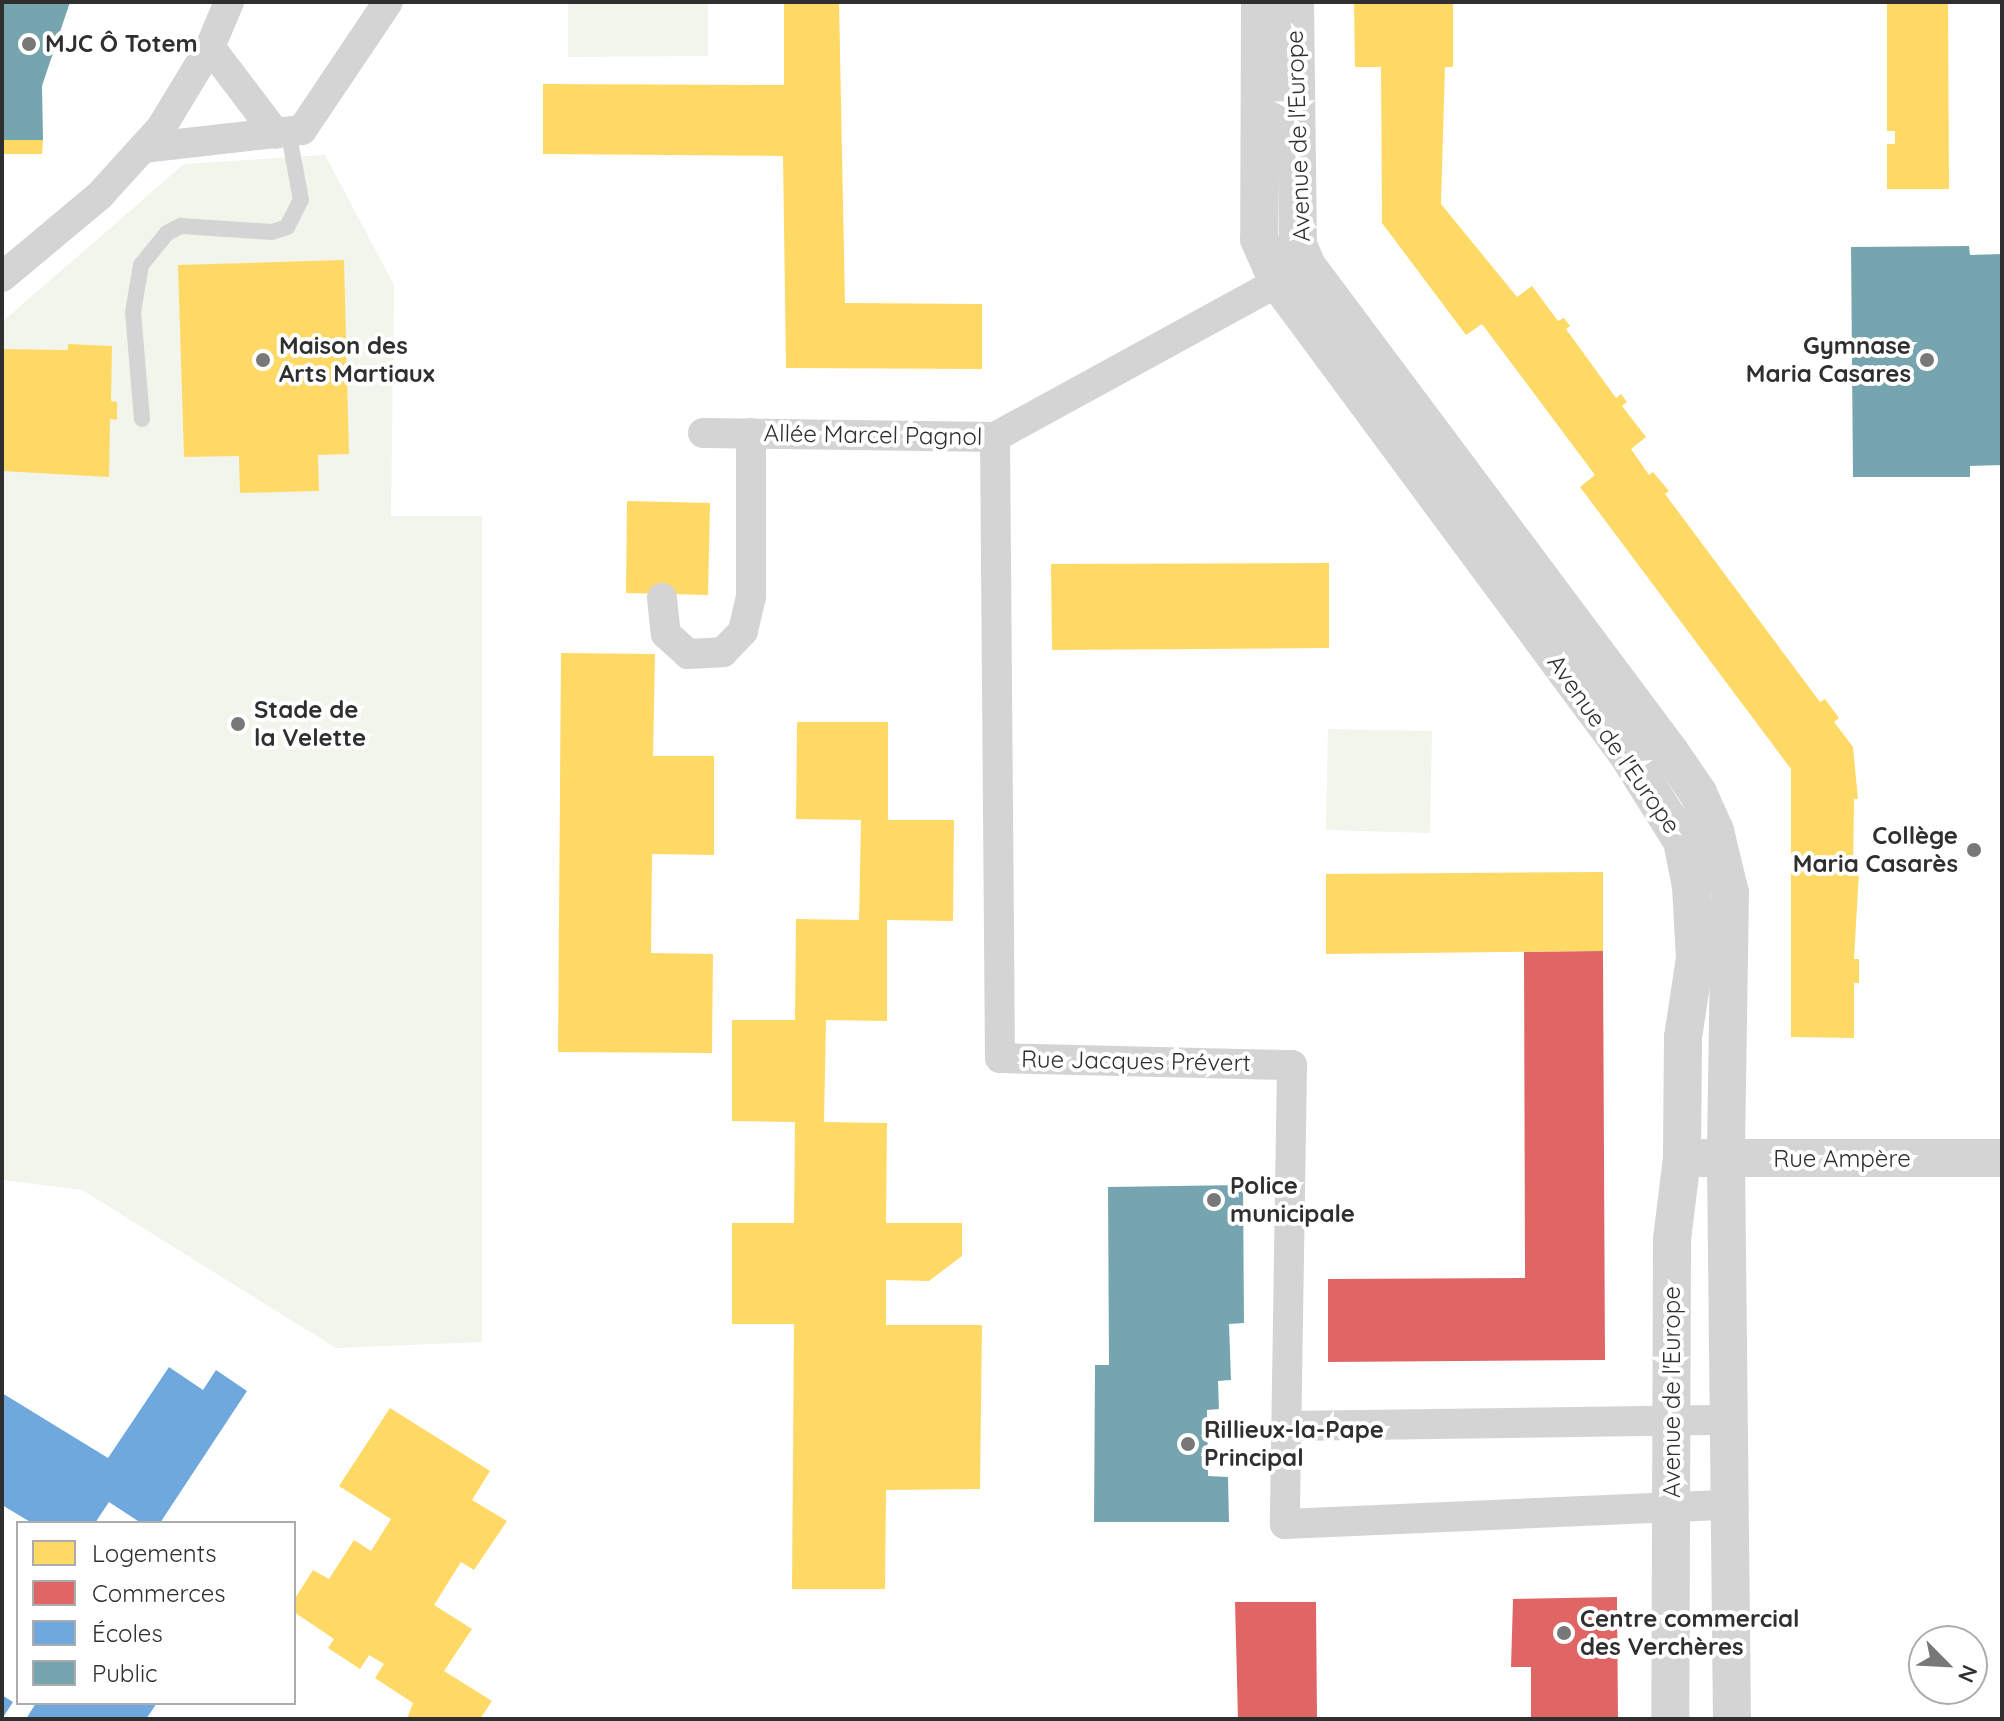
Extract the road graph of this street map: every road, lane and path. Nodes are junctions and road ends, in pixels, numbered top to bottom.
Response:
1 (229, 2) edge
2 (388, 2) edge
3 (1260, 2) edge
4 (1295, 2) edge
5 (210, 47) junction
6 (283, 134) junction
7 (143, 148) junction
8 (1292, 274) junction
9 (2, 277) edge
10 (142, 419) dead end
11 (703, 433) dead end
12 (751, 433) junction
13 (995, 437) junction
14 (662, 598) dead end
15 (1682, 1158) junction
16 (2002, 1158) edge
17 (1726, 1159) junction
18 (1728, 1420) junction
19 (1674, 1421) junction
20 (1287, 1426) junction
21 (1728, 1505) junction
22 (1672, 1508) junction
23 (1670, 1719) edge
24 (1732, 1719) edge

1 - 5 street
2 - 6 street
3 - 8 street, Avenue de l'Europe
4 - 8 street, Avenue de l'Europe
5 - 6 street
5 - 7 street
6 - 7 street
6 - 10 lane
7 - 9 street
8 - 13 street
8 - 15 street, Avenue de l'Europe
8 - 17 street, Avenue de l'Europe
11 - 12 street, Allée Marcel Pagnol
12 - 13 street, Allée Marcel Pagnol
12 - 14 street, Allée Marcel Pagnol
13 - 20 street, Rue Jacques Prévert
15 - 17 street, Rue Ampère
15 - 19 street, Avenue de l'Europe
16 - 17 street, Rue Ampère
17 - 18 street, Avenue de l'Europe
18 - 19 street
18 - 21 street, Avenue de l'Europe
19 - 20 street
19 - 22 street, Avenue de l'Europe
20 - 22 street, Rue Jacques Prévert
21 - 22 street, Rue Jacques Prévert
21 - 24 street, Avenue de l'Europe
22 - 23 street, Avenue de l'Europe

